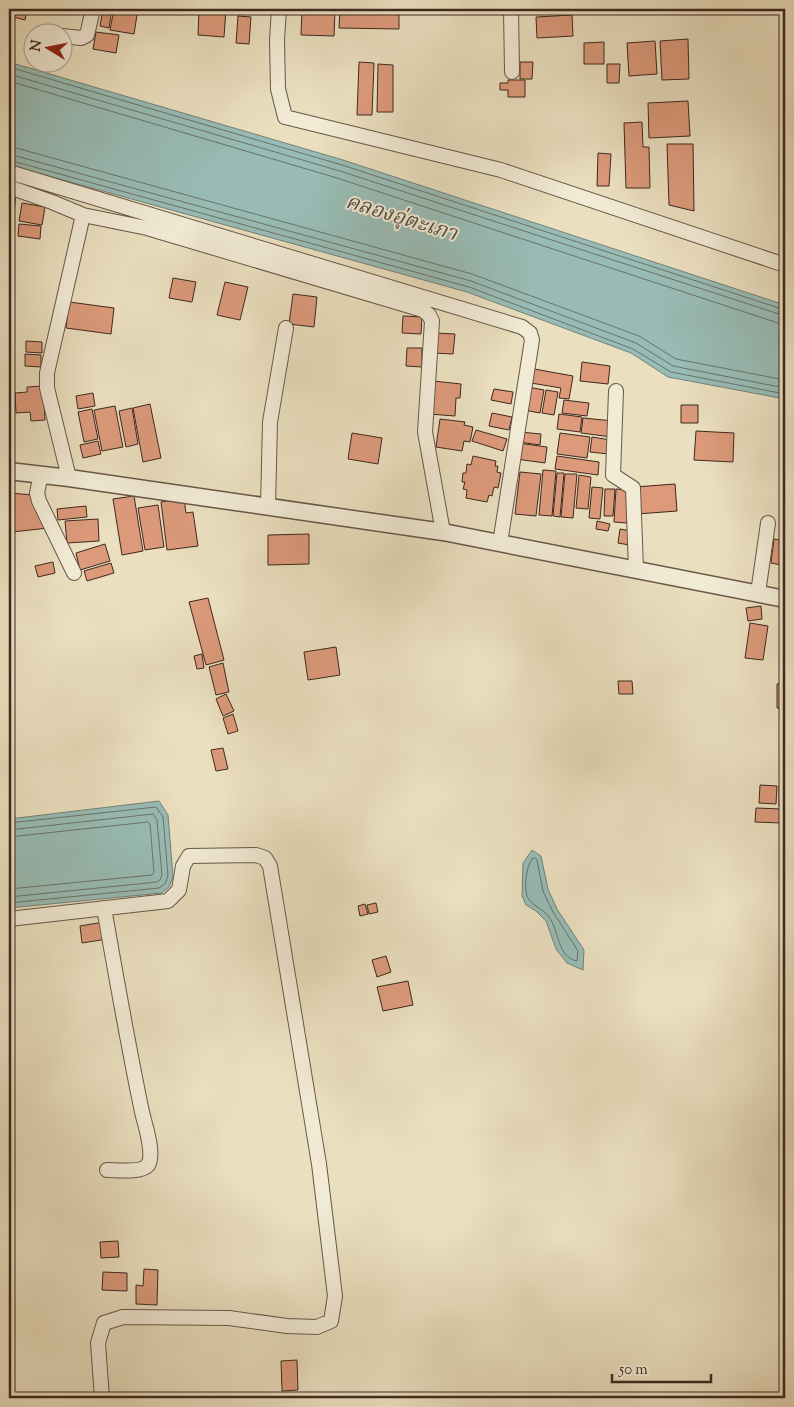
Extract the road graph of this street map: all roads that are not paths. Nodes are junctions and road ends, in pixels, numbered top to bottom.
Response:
1 (93, 9) edge
2 (279, 9) edge
3 (511, 9) edge
4 (72, 37) edge
5 (512, 72) dead end
6 (9, 172) edge
7 (9, 187) edge
8 (83, 215) junction
9 (785, 265) edge
10 (286, 328) dead end
11 (616, 391) dead end
12 (9, 471) edge
13 (40, 474) junction
14 (69, 478) junction
15 (268, 507) junction
16 (768, 523) dead end
17 (443, 532) junction
18 (500, 543) junction
19 (636, 569) junction
20 (74, 573) dead end
21 (758, 593) junction
22 (785, 599) edge
23 (104, 908) junction
24 (9, 919) edge
25 (107, 1170) dead end
26 (102, 1398) edge

1 - 4 street
2 - 9 street
3 - 5 street
6 - 18 street
7 - 8 street
8 - 14 street
8 - 17 street
10 - 15 street
11 - 19 street
12 - 13 street
13 - 14 street
13 - 20 street
14 - 15 street
15 - 17 street
16 - 21 street
17 - 18 street
18 - 19 street
19 - 21 street
21 - 22 street
23 - 24 street
23 - 25 street
23 - 26 street

